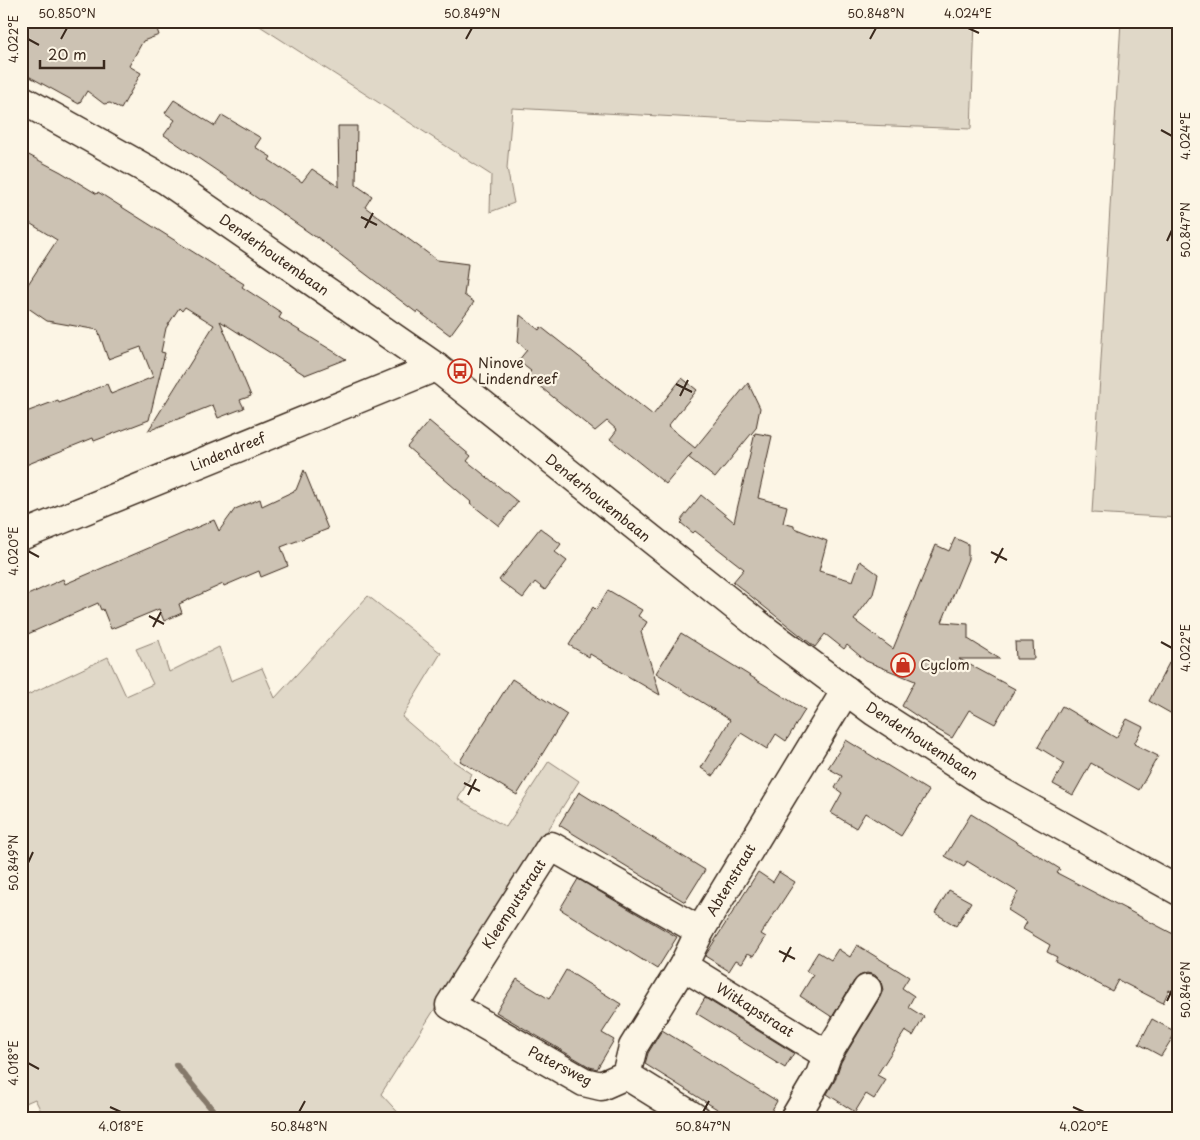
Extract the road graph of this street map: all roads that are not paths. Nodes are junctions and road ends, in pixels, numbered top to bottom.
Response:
1 (21, 99) edge
2 (436, 367) junction
3 (21, 536) edge
4 (846, 690) junction
5 (1179, 891) edge
6 (700, 931) junction
7 (683, 966) junction
8 (867, 989) dead end
9 (450, 1005) joint
10 (827, 1054) junction
11 (626, 1075) junction
12 (697, 1119) edge
13 (794, 1119) edge

1 - 2 street, Denderhoutembaan
2 - 3 street, Lindendreef
2 - 4 street, Denderhoutembaan
4 - 5 street, Denderhoutembaan
4 - 6 street, Abtenstraat
6 - 7 street, Abtenstraat
6 - 9 street, Kleemputstraat
7 - 10 street, Witkapstraat
7 - 11 street, Abtenstraat
8 - 10 street
9 - 11 street, Patersweg
10 - 13 street
11 - 12 street

